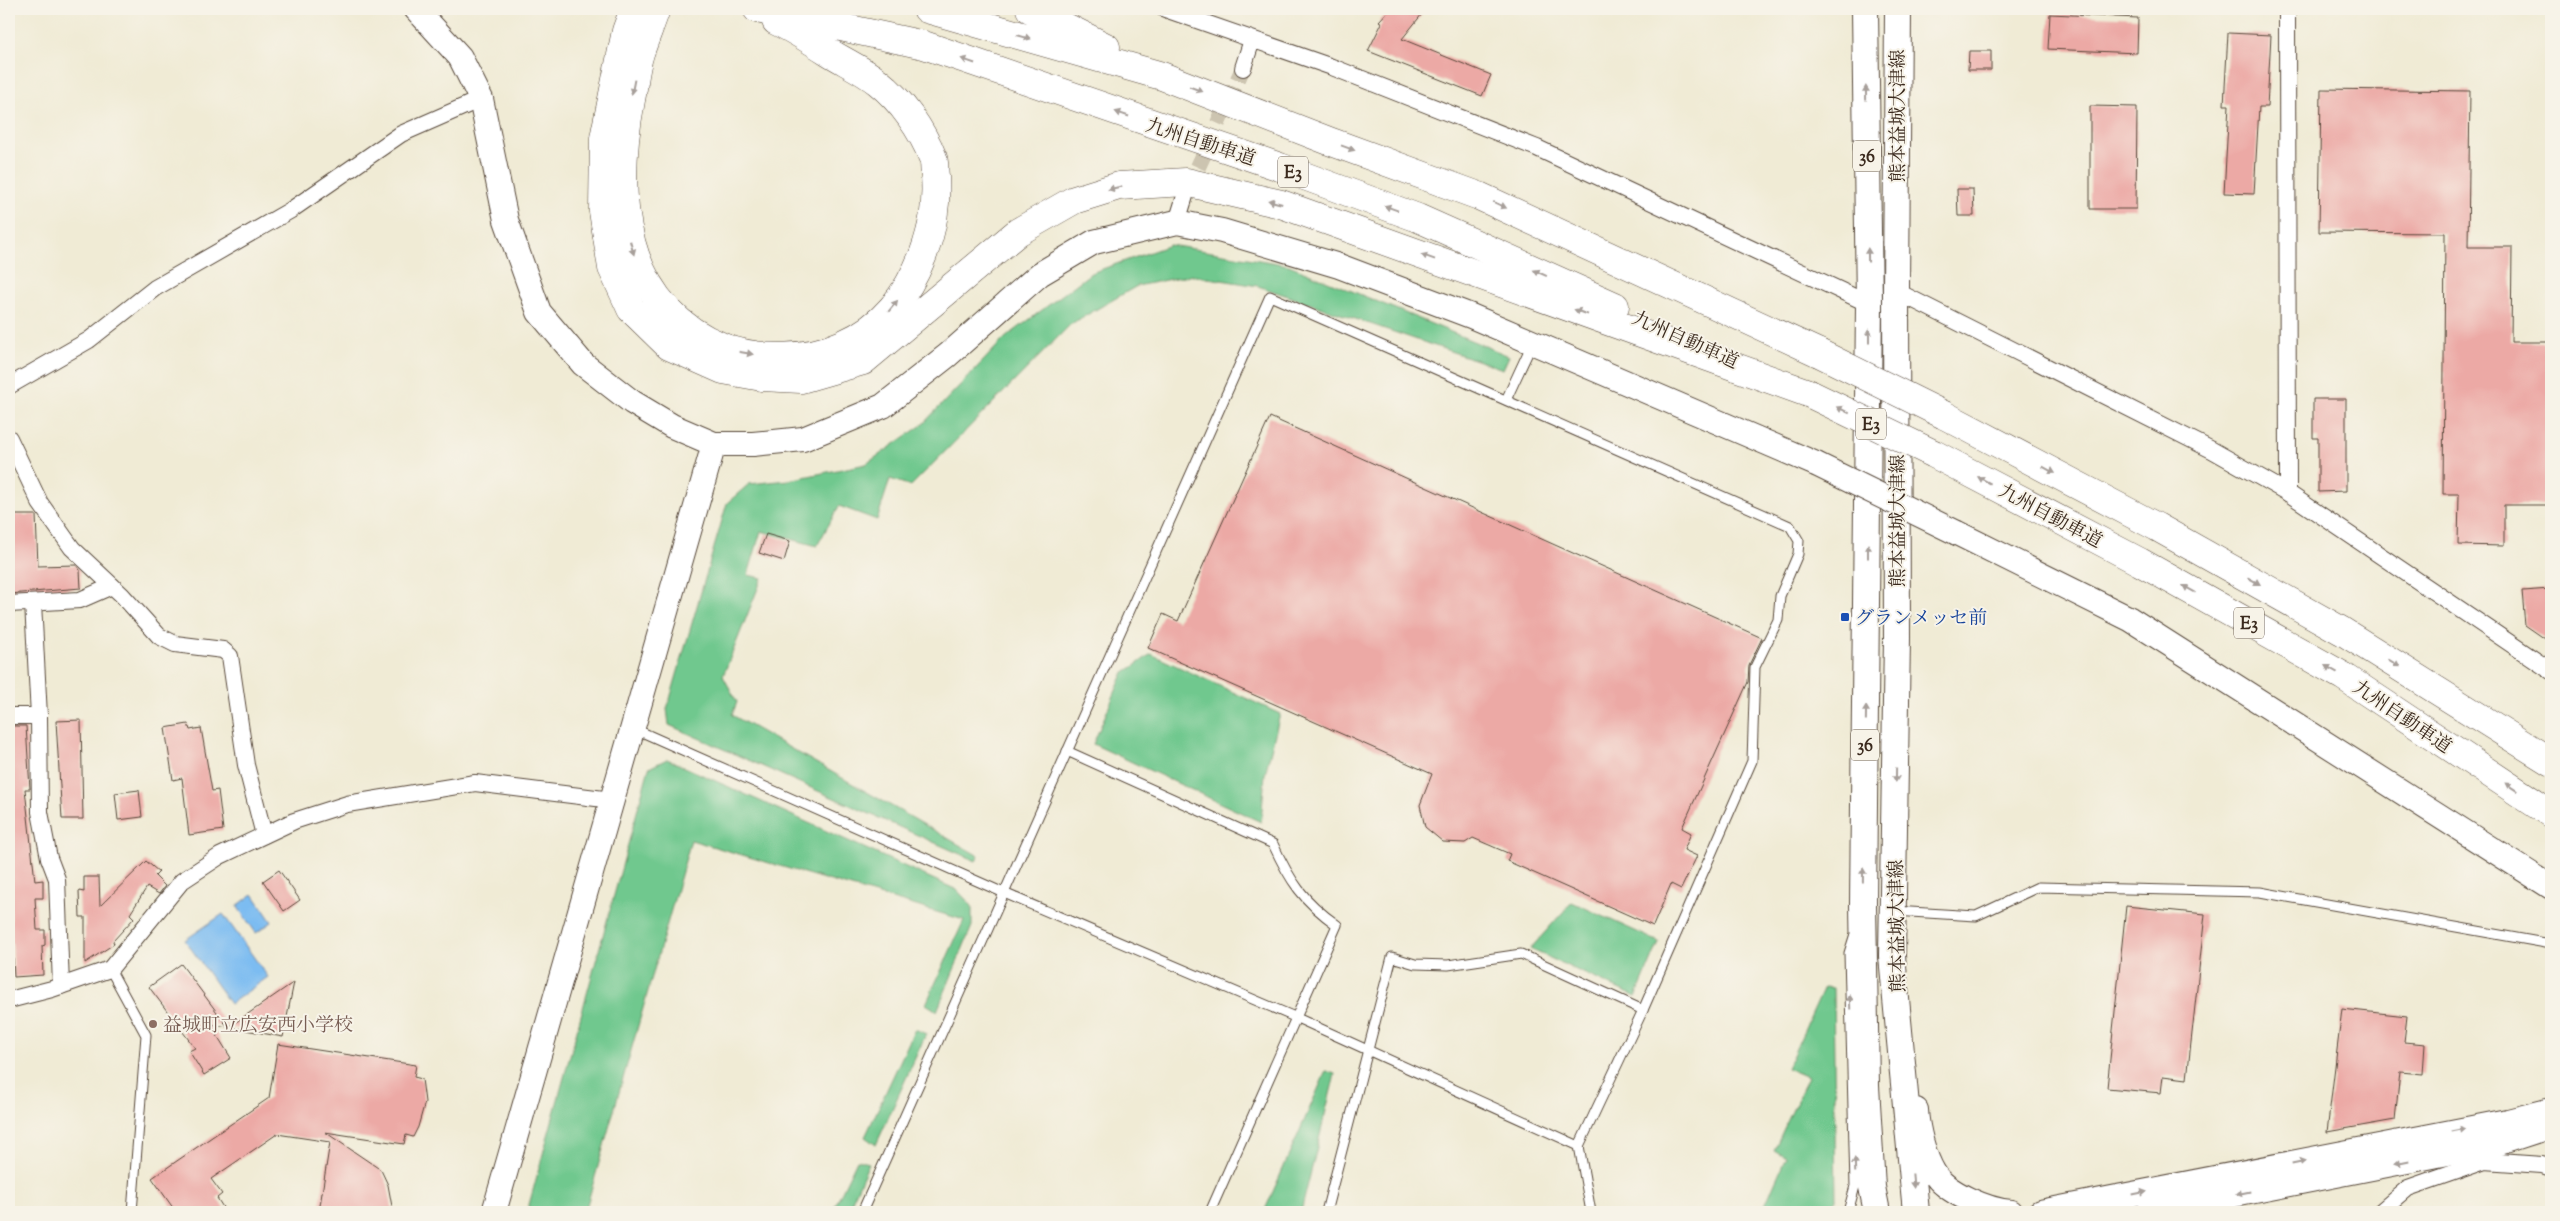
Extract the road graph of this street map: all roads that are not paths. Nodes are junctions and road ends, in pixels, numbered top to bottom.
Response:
1 (416, 9) edge
2 (656, 9) edge
3 (750, 9) edge
4 (757, 9) edge
5 (927, 9) edge
6 (1030, 9) edge
7 (1165, 9) edge
8 (1865, 9) edge
9 (1898, 9) edge
10 (2287, 9) edge
11 (635, 27) edge
12 (1252, 40) junction
13 (1243, 68) tunnel mouth
14 (1162, 76) junction
15 (481, 99) junction
16 (1185, 196) tunnel mouth
17 (1178, 222) junction
18 (1896, 291) junction
19 (1869, 304) junction
20 (1532, 343) junction
21 (9, 386) edge
22 (1808, 393) junction
23 (1506, 400) junction
24 (9, 438) edge
25 (714, 444) junction
26 (2288, 493) junction
27 (112, 586) junction
28 (33, 603) junction
29 (9, 604) edge
30 (2551, 671) edge
31 (9, 716) edge
32 (39, 716) junction
33 (635, 729) junction
34 (1067, 751) junction
35 (2551, 762) edge
36 (612, 800) junction
37 (2551, 814) edge
38 (264, 835) junction
39 (2551, 887) edge
40 (1004, 893) junction
41 (1863, 904) junction
42 (1894, 911) junction
43 (2551, 944) edge
44 (1892, 956) junction
45 (110, 969) junction
46 (60, 986) junction
47 (9, 1000) edge
48 (1643, 1010) junction
49 (1297, 1018) junction
50 (1367, 1049) junction
51 (2551, 1110) edge
52 (2551, 1126) edge
53 (1579, 1146) junction
54 (2551, 1168) edge
55 (1872, 1186) junction
56 (132, 1212) edge
57 (494, 1212) edge
58 (862, 1212) edge
59 (1210, 1212) edge
60 (1326, 1212) edge
61 (1591, 1212) edge
62 (1848, 1212) edge
63 (1877, 1212) edge
64 (1885, 1212) edge
65 (1916, 1212) edge
66 (2011, 1212) edge
67 (2040, 1212) edge
68 (2148, 1212) edge
69 (2380, 1212) edge

1 - 15 street
2 - 11 highway
11 -> 3 highway
22 -> 4 highway, 九州自動車道 / E3
5 -> 14 highway, 九州自動車道 / E3
6 - 14 highway
7 - 12 street
19 -> 8 main road, 熊本益城大津線 / 36
9 - 18 main road, 熊本益城大津線 / 36
10 - 26 street
22 -> 11 highway
12 - 13 street
12 - 19 street
14 -> 35 highway, 九州自動車道 / E3, bridge
15 - 21 street
15 - 25 street
16 - 17 street
17 - 20 street
17 - 25 street
18 - 26 street
18 -> 42 main road, 熊本益城大津線 / 36
41 -> 19 main road, 熊本益城大津線 / 36
20 - 23 lane
20 - 39 street, bridge
37 -> 22 highway, 九州自動車道 / E3, bridge
23 - 34 lane
23 - 48 lane
24 - 27 street
25 - 33 street
26 - 30 street
27 - 28 street
27 - 38 street
28 - 29 street
28 - 32 street
31 - 32 street
32 - 46 street
33 - 36 street
33 - 40 lane
34 - 40 lane
34 - 49 lane
36 - 38 street
36 - 57 street
38 - 45 street
40 - 49 lane
40 - 58 lane
41 - 55 main road, 熊本益城大津線 / 36
62 -> 41 lane
42 - 43 lane
42 - 44 main road, 熊本益城大津線 / 36
44 -> 65 main road, 熊本益城大津線 / 36
44 - 66 street
45 - 46 street
45 - 56 lane
46 - 47 street
48 - 50 lane
48 - 53 lane
49 - 50 lane
49 - 59 lane
50 - 53 lane
50 - 60 lane
67 -> 51 street
52 -> 68 street
53 - 61 lane
54 - 69 street
55 - 63 main road, 熊本益城大津線 / 36
55 - 64 street

